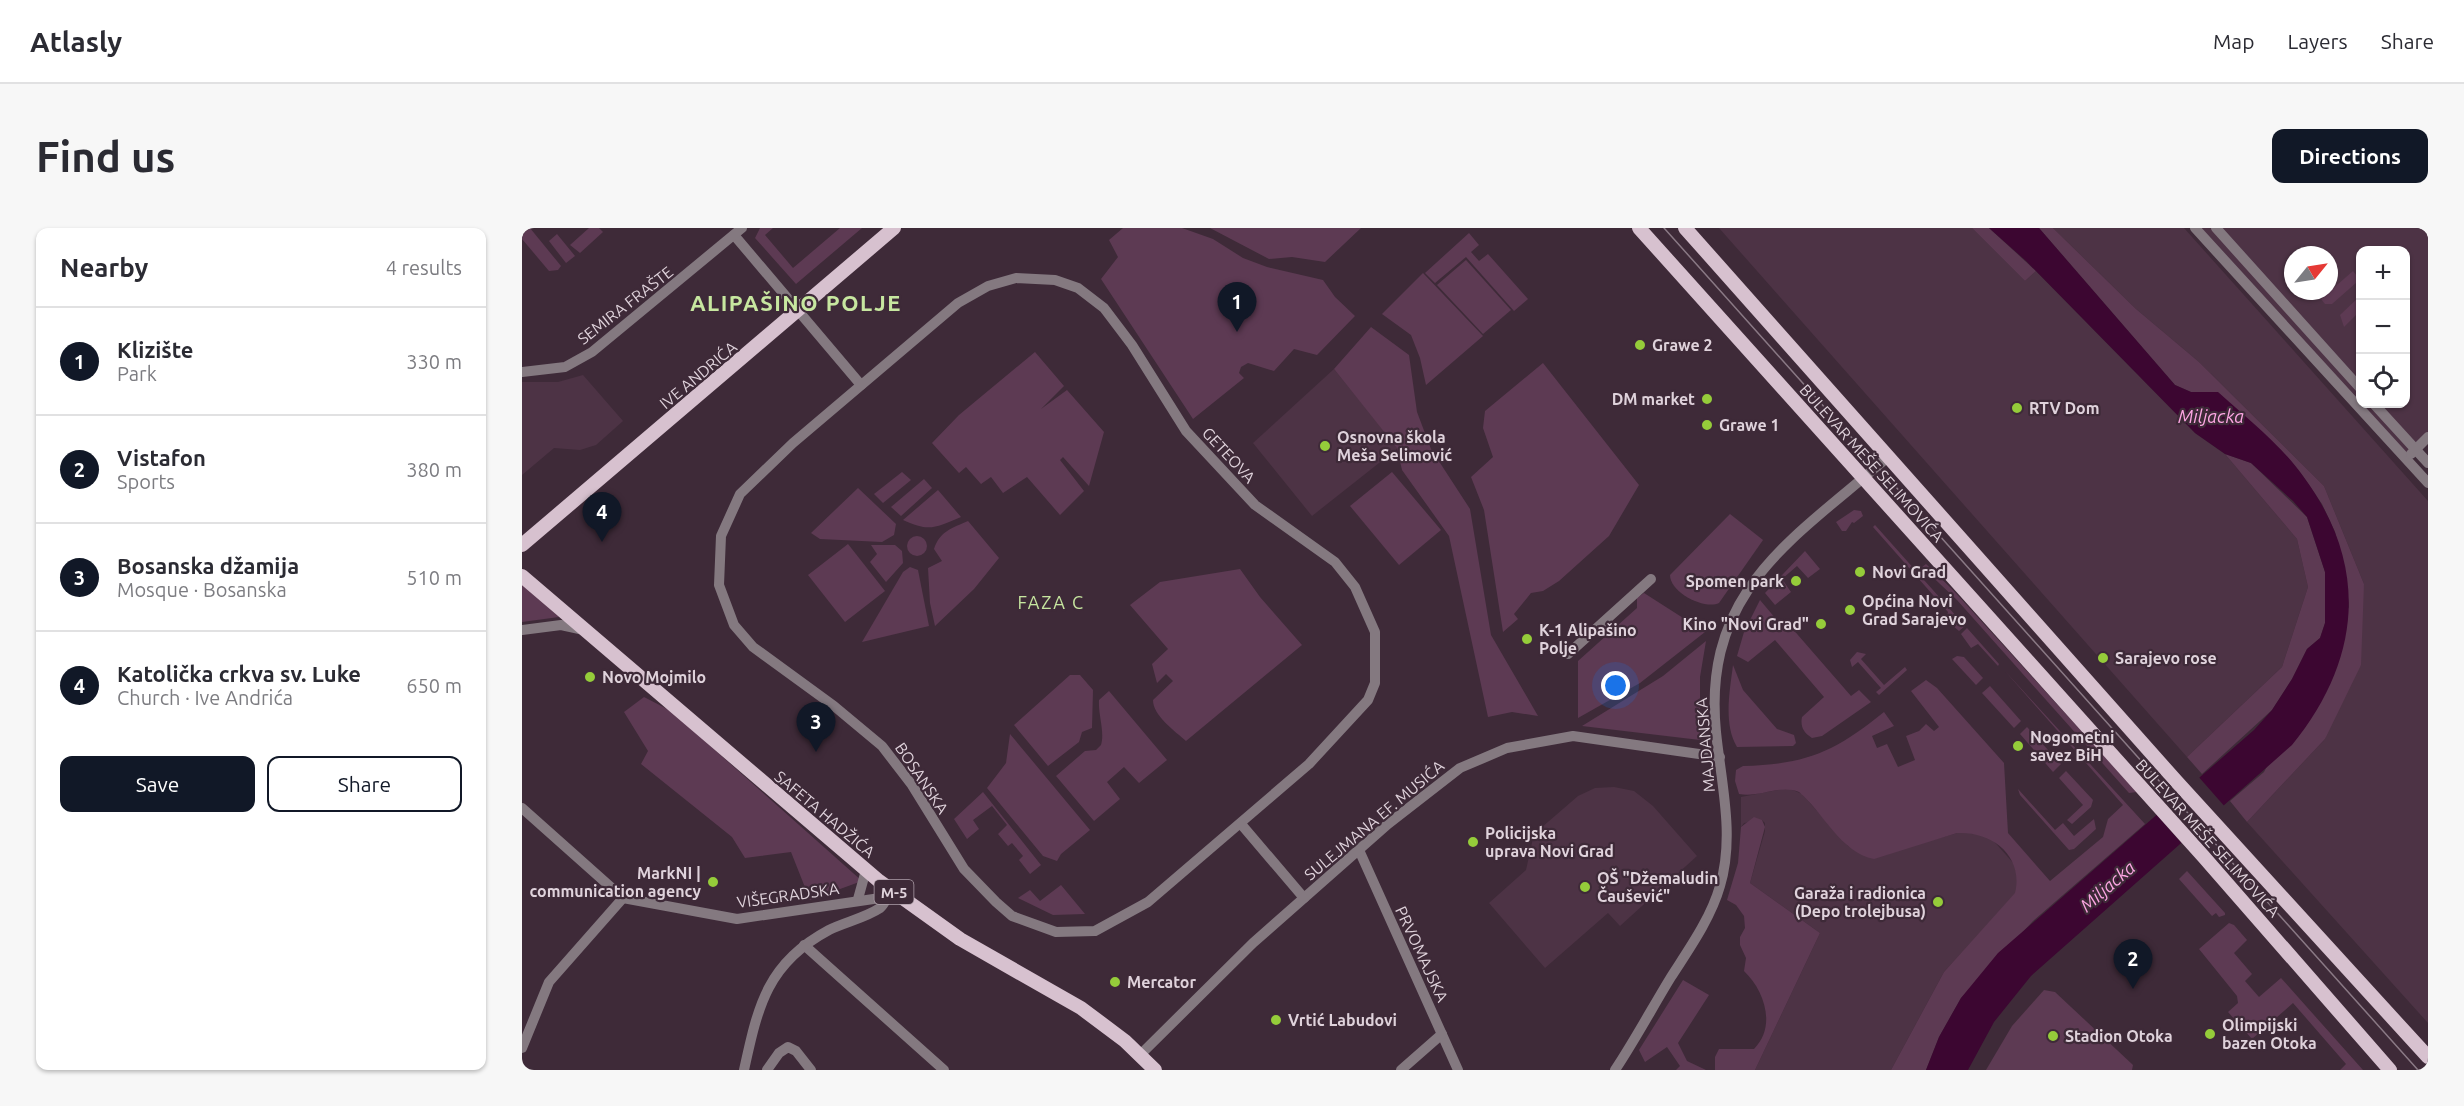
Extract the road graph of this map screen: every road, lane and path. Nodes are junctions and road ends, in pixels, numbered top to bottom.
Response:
1 (894, 228) edge
2 (1639, 228) edge
3 (1685, 228) edge
4 (2195, 228) edge
5 (2216, 228) edge
6 (738, 231) edge
7 (799, 311) junction
8 (522, 372) edge
9 (2356, 382) edge
10 (861, 385) junction
11 (2378, 408) edge
12 (2428, 437) edge
13 (2416, 450) junction
14 (1889, 456) junction
15 (2406, 458) junction
16 (2428, 463) edge
17 (1864, 478) junction
18 (2428, 483) edge
19 (522, 545) edge
20 (522, 576) edge
21 (1652, 579) dead end
22 (522, 630) edge
23 (584, 630) junction
24 (1568, 654) dead end
25 (1720, 757) junction
26 (522, 808) edge
27 (1241, 824) junction
28 (1359, 850) junction
29 (866, 870) junction
30 (890, 894) junction
31 (623, 898) junction
32 (1304, 898) junction
33 (858, 900) junction
34 (804, 945) junction
35 (1442, 1034) junction
36 (522, 1048) edge
37 (1140, 1055) junction
38 (2428, 1057) edge
39 (744, 1070) edge
40 (767, 1070) edge
41 (812, 1070) edge
42 (944, 1070) edge
43 (1155, 1070) edge
44 (1401, 1070) edge
45 (1458, 1070) edge
46 (1614, 1070) edge
47 (2390, 1070) edge

1 - 7 main road, IVE ANDRIĆA
2 - 17 main road, BULEVAR MEŠE SELIMOVIĆA
3 - 14 main road, BULEVAR MEŠE SELIMOVIĆA
4 - 15 street
5 - 9 street
6 - 7 street
6 - 8 street, SEMIRA FRAŠTE
7 - 10 street
7 - 19 main road, IVE ANDRIĆA
10 - 27 street, GETEOVA
10 - 27 street, BOSANSKA
11 - 13 street
12 - 13 street
13 - 15 street
13 - 16 street
14 - 17 street, MAJDANSKA
14 - 38 main road, BULEVAR MEŠE SELIMOVIĆA
15 - 18 street
17 - 25 street, MAJDANSKA
17 - 47 main road, BULEVAR MEŠE SELIMOVIĆA
20 - 23 main road, SAFETA HADŽIĆA / M-5
21 - 24 street
22 - 23 street
23 - 29 main road, SAFETA HADŽIĆA / M-5
25 - 28 street, SULEJMANA EF. MUSIĆA
25 - 46 street, MAJDANSKA
26 - 31 street
27 - 32 street
28 - 32 street, SULEJMANA EF. MUSIĆA
28 - 35 street, PRVOMAJSKA
29 - 30 main road, SAFETA HADŽIĆA / M-5
29 - 33 street
30 - 33 street, VIŠEGRADSKA
30 - 34 street
30 - 37 main road, SAFETA HADŽIĆA / M-5
31 - 33 street, VIŠEGRADSKA
31 - 36 street
32 - 37 street, SULEJMANA EF. MUSIĆA
34 - 39 street
34 - 42 street
35 - 44 street
35 - 45 street, PRVOMAJSKA
37 - 43 main road, SAFETA HADŽIĆA / M-5
40 - 41 street

